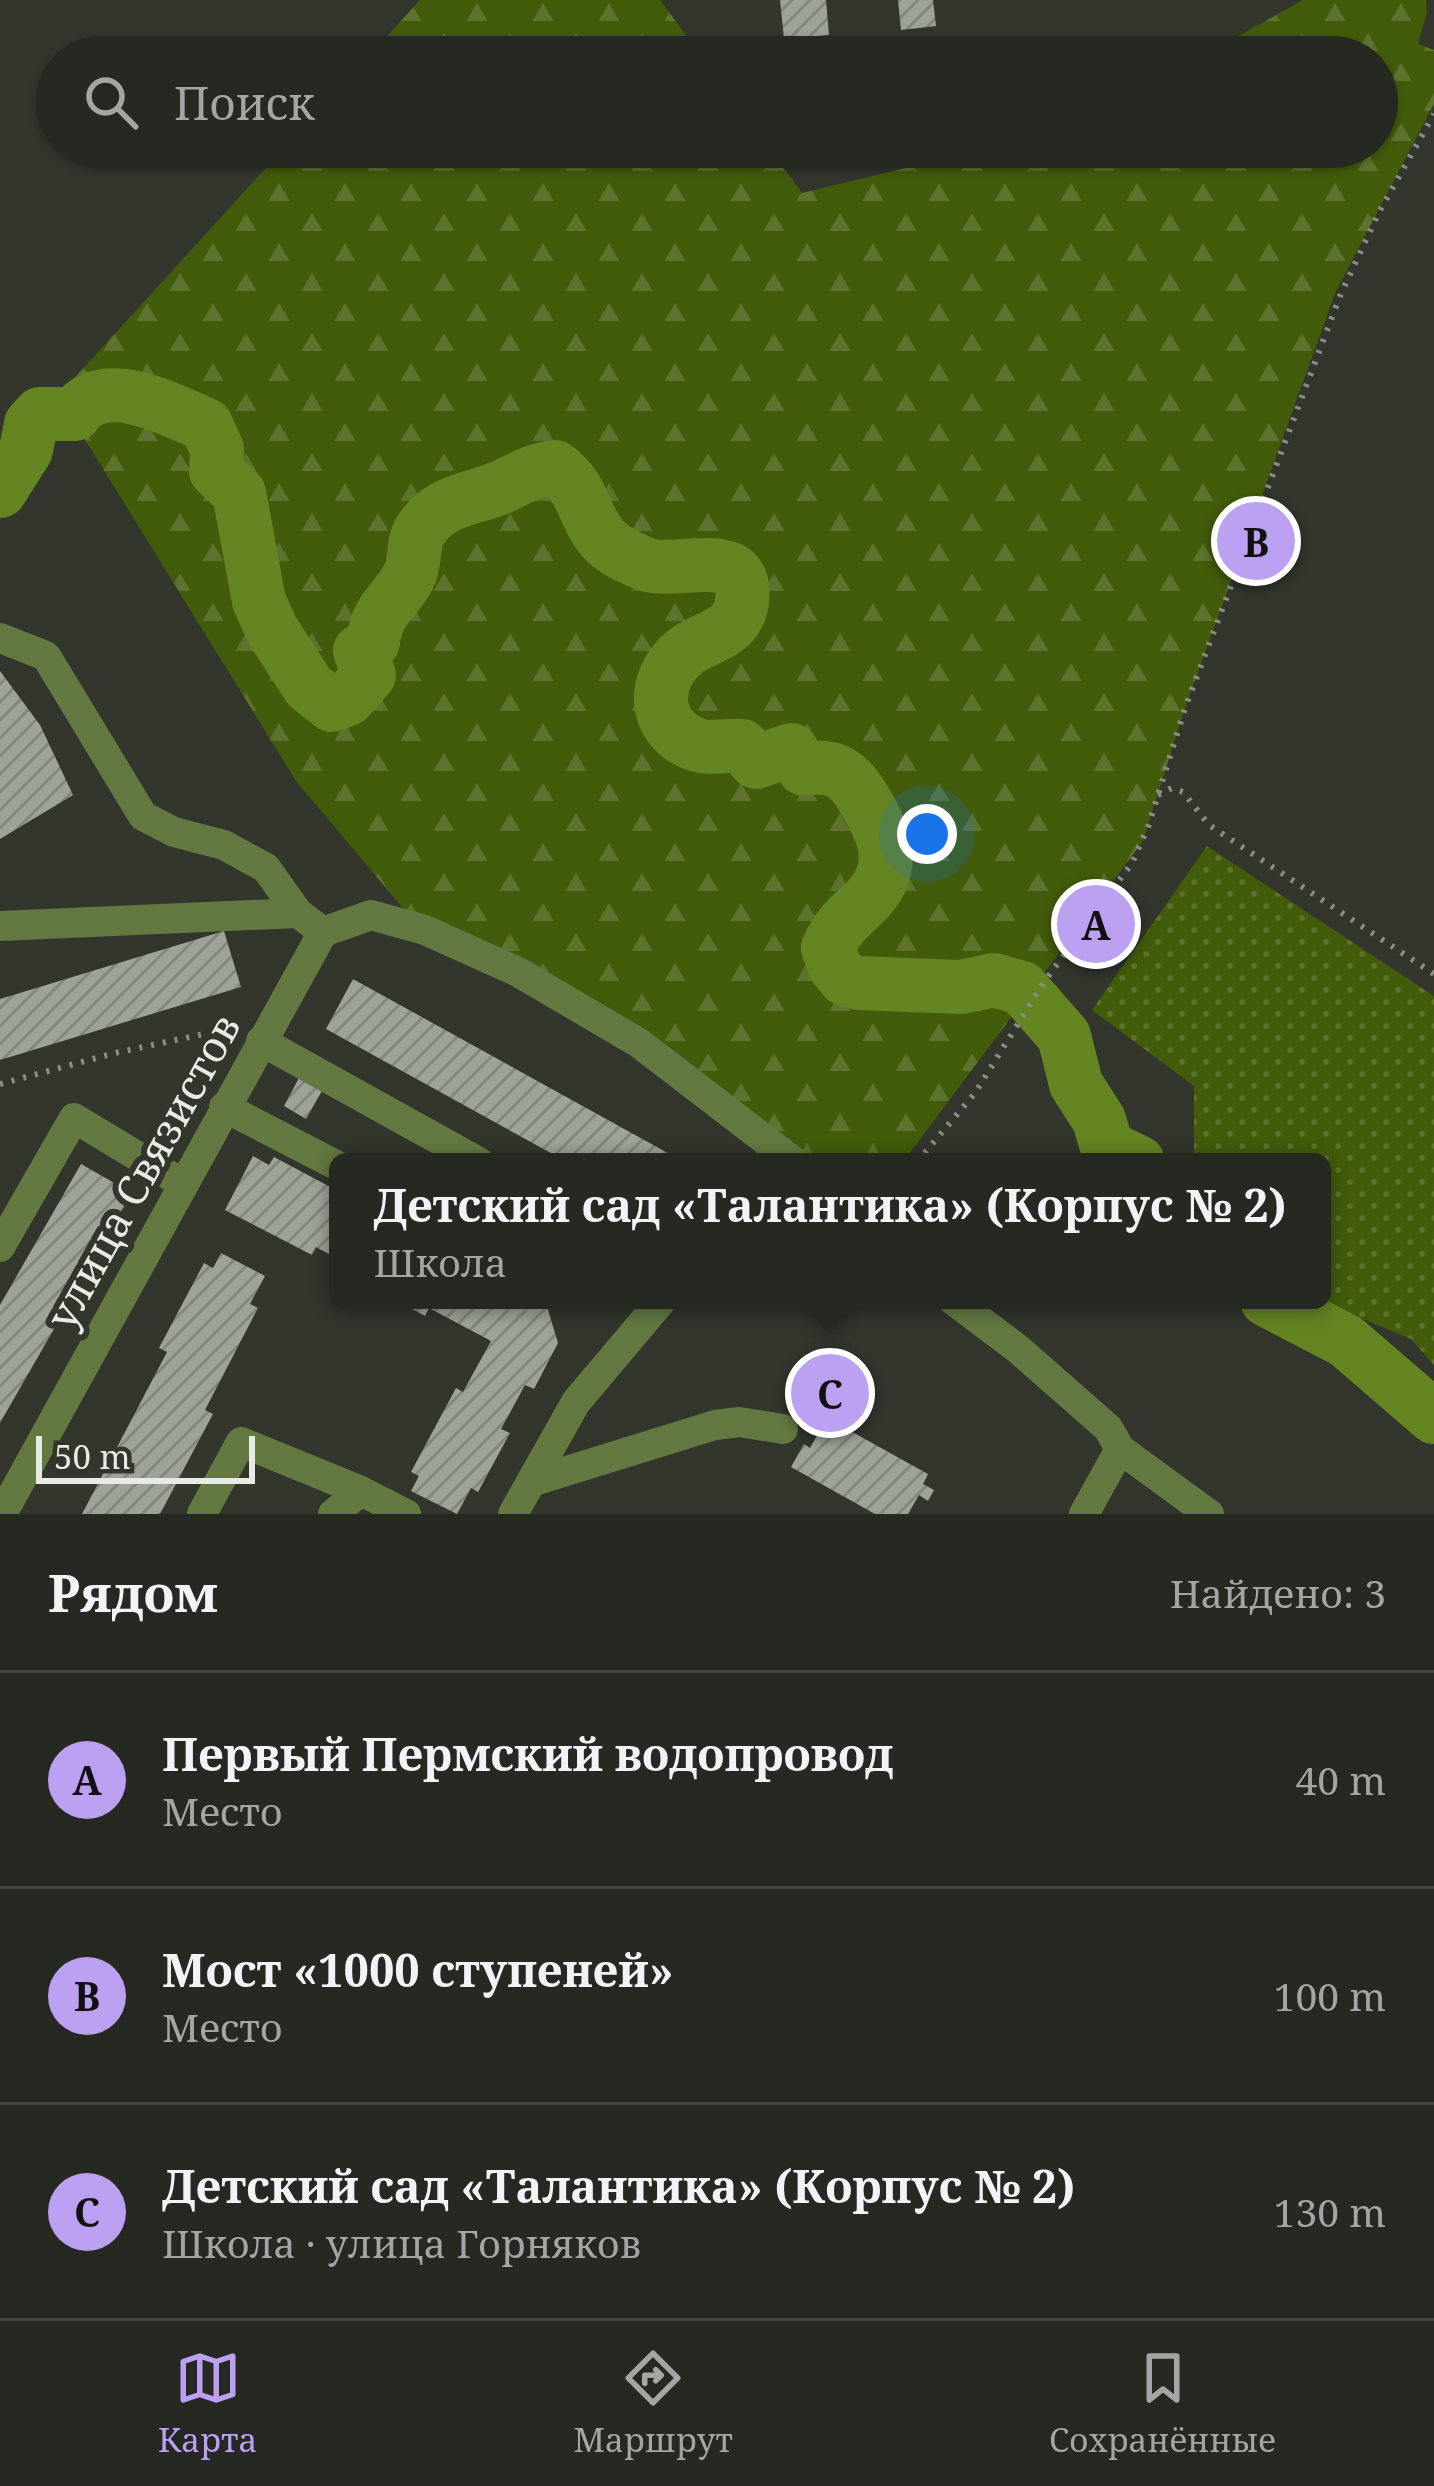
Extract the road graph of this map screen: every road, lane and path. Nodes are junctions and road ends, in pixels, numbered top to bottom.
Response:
1 (1434, 114) edge
2 (0, 638) edge
3 (1158, 795) junction
4 (298, 913) junction
5 (0, 926) edge
6 (323, 932) junction
7 (1434, 974) edge
8 (251, 1033) junction
9 (0, 1084) edge
10 (224, 1107) junction
11 (463, 1153) edge
12 (779, 1153) edge
13 (925, 1153) edge
14 (329, 1161) edge
15 (182, 1183) junction
16 (0, 1247) edge
17 (654, 1309) edge
18 (965, 1309) edge
19 (783, 1429) dead end
20 (1120, 1449) junction
21 (532, 1482) junction
22 (361, 1491) junction
23 (2, 1514) edge
24 (202, 1514) edge
25 (333, 1514) edge
26 (406, 1514) edge
27 (513, 1514) edge
28 (1084, 1514) edge
29 (1209, 1514) edge

1 - 3 path
2 - 4 street
3 - 7 path
3 - 13 path
4 - 5 street
4 - 6 street
6 - 8 street, улица Связистов
6 - 12 street
8 - 9 path
8 - 10 street, улица Связистов
8 - 11 street
10 - 14 street
10 - 15 street, улица Связистов
15 - 16 street
15 - 23 street, улица Связистов
17 - 21 street
18 - 20 street
19 - 21 street
20 - 28 street
20 - 29 street
21 - 27 street
22 - 24 street
22 - 25 street
22 - 26 street

